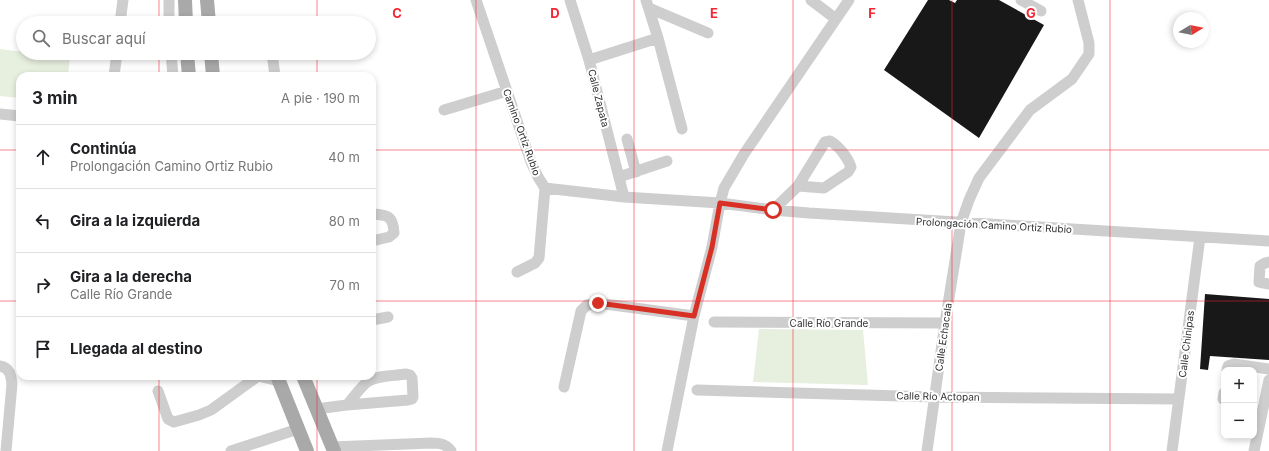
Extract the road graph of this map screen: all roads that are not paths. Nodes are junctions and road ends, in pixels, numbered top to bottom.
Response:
1 (123, 0) edge
2 (169, 0) edge
3 (185, 0) edge
4 (207, 0) edge
5 (476, 0) edge
6 (570, 0) edge
7 (811, 0) edge
8 (849, 0) edge
9 (1021, 0) edge
10 (1078, 0) edge
11 (647, 4) edge
12 (1041, 11) dead end
13 (121, 16) edge
14 (170, 16) edge
15 (186, 16) edge
16 (208, 16) edge
17 (836, 19) junction
18 (708, 33) dead end
19 (658, 38) junction
20 (116, 60) edge
21 (172, 60) edge
22 (188, 60) edge
23 (212, 60) edge
24 (273, 60) edge
25 (589, 60) junction
26 (115, 72) edge
27 (173, 72) edge
28 (189, 72) edge
29 (213, 72) edge
30 (274, 72) edge
31 (507, 91) junction
32 (444, 110) dead end
33 (0, 114) edge
34 (16, 116) edge
35 (682, 129) dead end
36 (627, 139) dead end
37 (667, 161) dead end
38 (636, 172) junction
39 (619, 177) junction
40 (798, 186) junction
41 (545, 188) junction
42 (624, 197) junction
43 (720, 203) junction
44 (773, 210) junction
45 (376, 214) edge
46 (961, 223) junction
47 (1200, 237) junction
48 (376, 240) edge
49 (1269, 241) edge
50 (1269, 262) edge
51 (517, 272) dead end
52 (1269, 284) edge
53 (694, 316) junction
54 (388, 317) dead end
55 (376, 319) edge
56 (714, 322) dead end
57 (945, 323) junction
58 (0, 366) edge
59 (1228, 367) edge
60 (1255, 367) edge
61 (1257, 367) edge
62 (1269, 369) edge
63 (376, 378) edge
64 (252, 380) edge
65 (279, 380) edge
66 (305, 380) edge
67 (372, 380) edge
68 (1269, 380) edge
69 (564, 387) dead end
70 (697, 390) dead end
71 (158, 391) dead end
72 (935, 397) junction
73 (1179, 399) junction
74 (347, 405) junction
75 (316, 409) junction
76 (298, 429) junction
77 (333, 449) edge
78 (6, 451) edge
79 (231, 451) edge
80 (307, 451) edge
81 (451, 451) edge
82 (667, 451) edge
83 (927, 451) edge
84 (1172, 451) edge
85 (1254, 451) edge

1 - 13 street
2 - 14 street
3 - 15 main road
4 - 16 main road
5 - 31 street, Camino Ortíz Rubio
6 - 25 street, Calle Zapata
7 - 17 street
8 - 17 street
9 - 12 street
10 - 46 street, Calle Echacala
11 - 18 street
11 - 19 street
17 - 43 street
19 - 25 street
19 - 35 street
20 - 26 street
21 - 27 street
22 - 28 main road
23 - 29 main road
24 - 30 street
25 - 39 street, Calle Zapata
31 - 32 street
31 - 41 street, Camino Ortíz Rubio
33 - 34 street
36 - 38 street
37 - 38 street
38 - 39 street
39 - 42 street, Calle Zapata
40 - 40 street
40 - 44 street
41 - 42 street, Camino Ortíz Rubio
41 - 51 street
42 - 43 street, Camino Ortíz Rubio
43 - 44 street, Prolongación Camino Ortiz Rubio
43 - 53 street
44 - 46 street, Prolongación Camino Ortiz Rubio
45 - 48 street
46 - 47 street, Prolongación Camino Ortiz Rubio
46 - 57 street, Calle Echacala
47 - 49 street, Prolongación Camino Ortiz Rubio
47 - 73 street, Calle Chinipas
50 - 52 street
53 - 69 street
53 - 82 street
54 - 55 street
56 - 57 street, Calle Río Grande
57 - 72 street, Calle Echacala
58 - 78 street
59 - 60 street
61 - 62 street
63 - 74 street
64 - 71 street
65 - 76 main road
66 - 75 main road
67 - 74 street
68 - 85 street
70 - 72 street, Calle Río Actopan
72 - 73 street, Calle Río Actopan
72 - 83 street, Calle Echacala
73 - 84 street, Calle Chinipas
74 - 75 street
75 - 77 main road
76 - 79 street
76 - 80 main road
77 - 81 street

